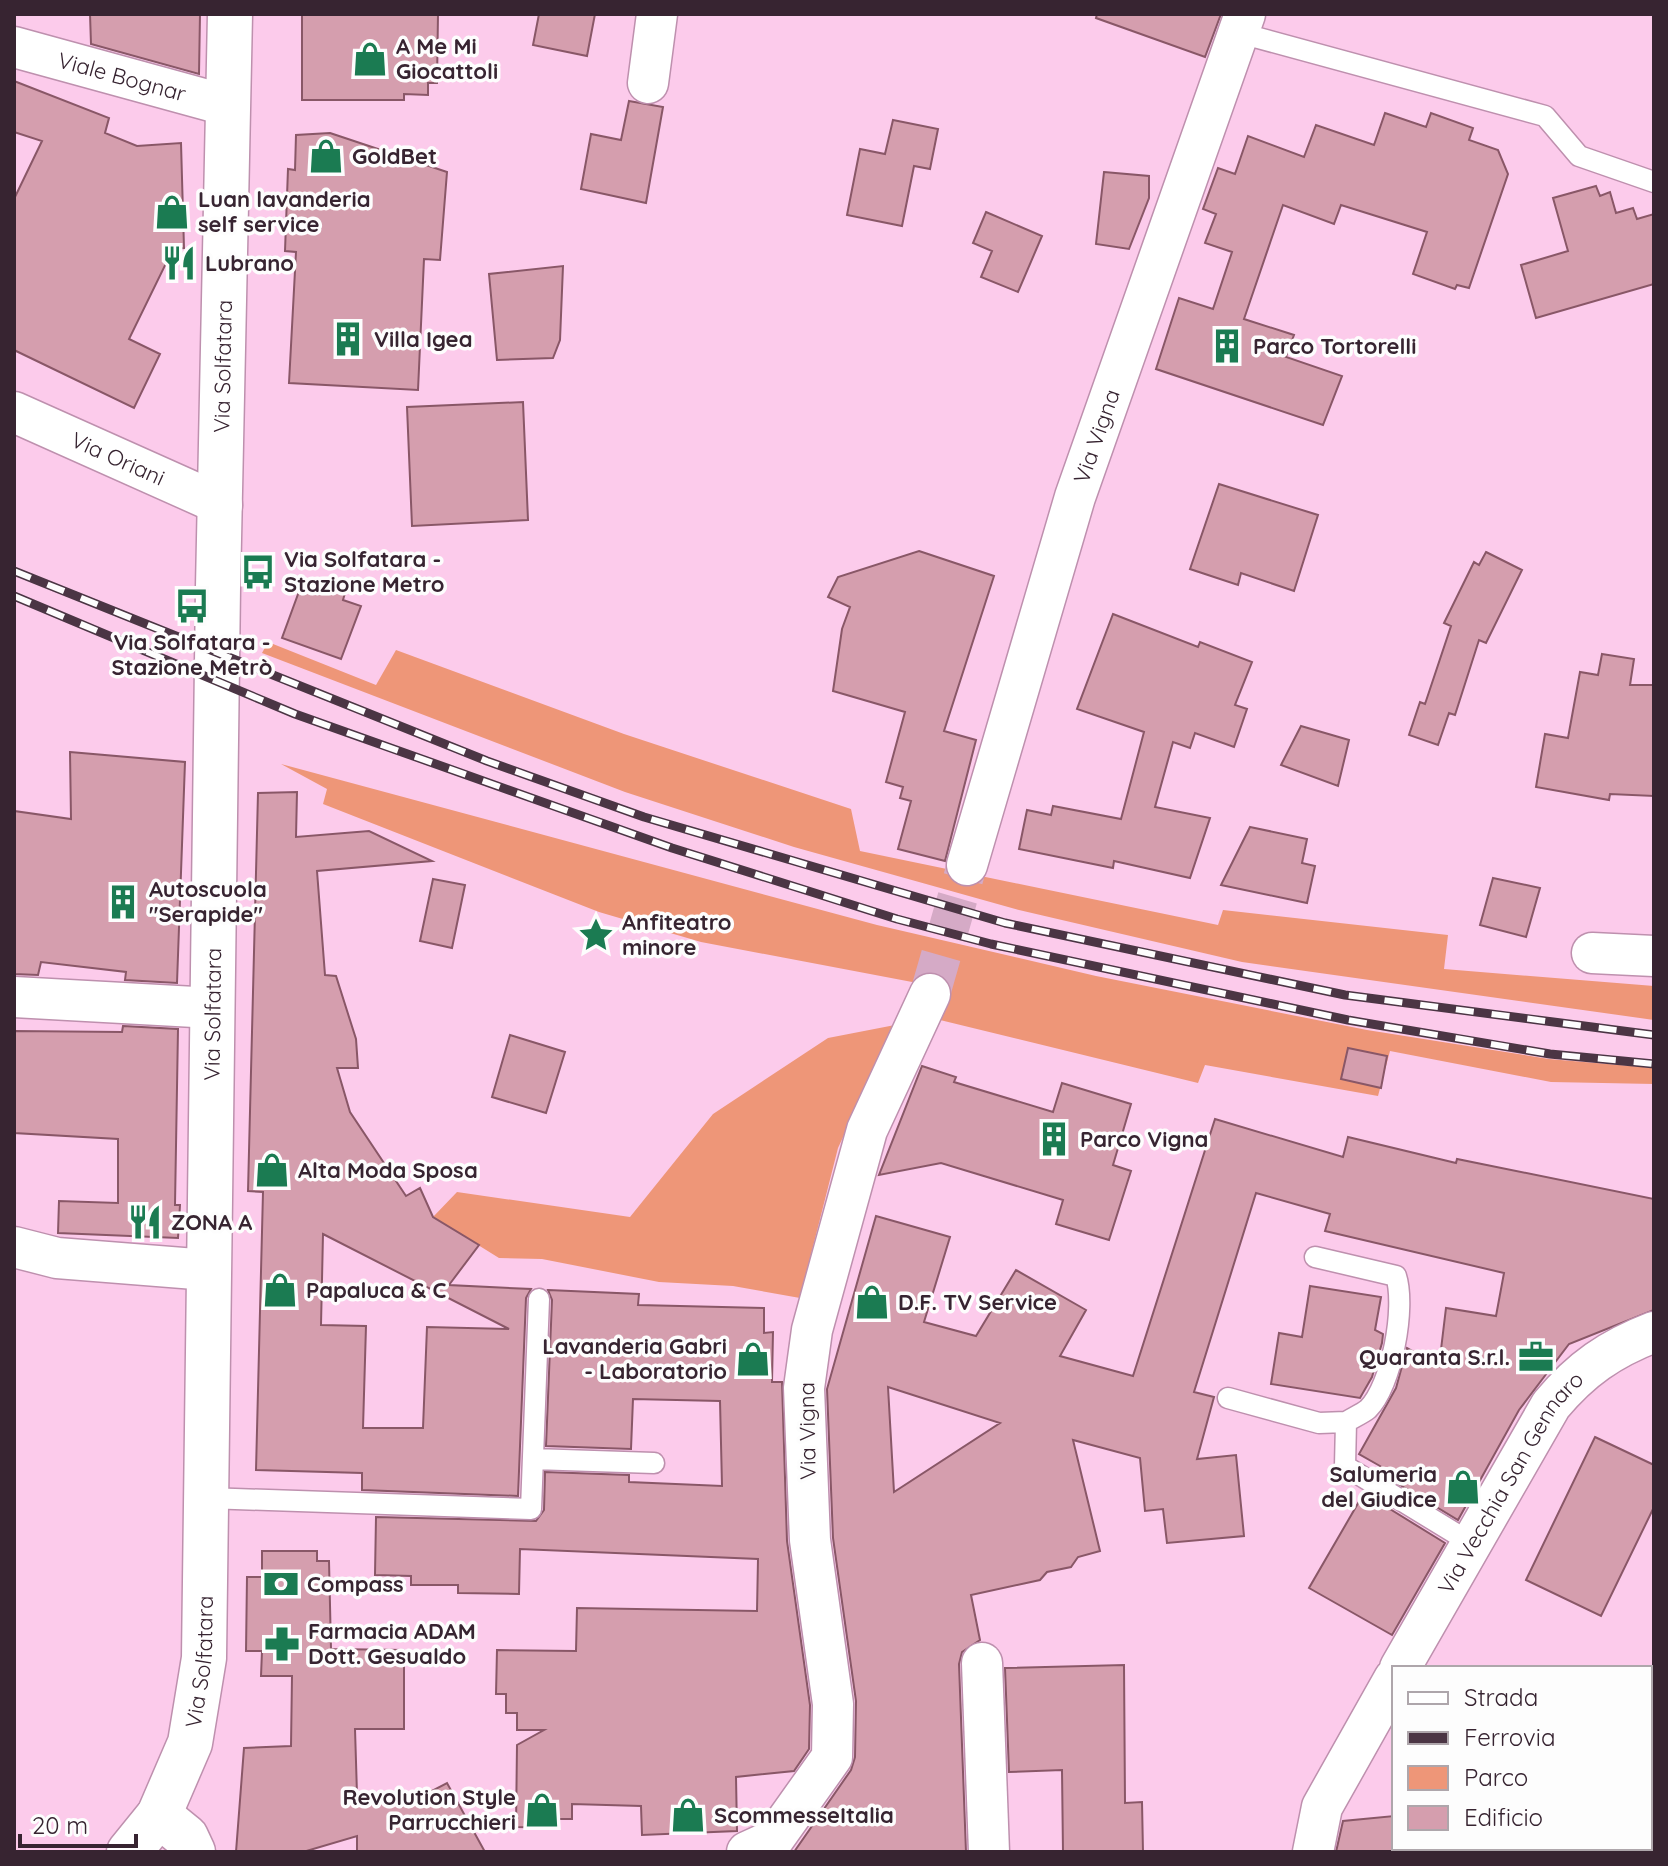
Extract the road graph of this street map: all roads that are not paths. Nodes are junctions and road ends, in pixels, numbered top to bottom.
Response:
1 (230, 14) edge
2 (657, 14) edge
3 (1242, 23) edge
4 (14, 47) edge
5 (648, 83) dead end
6 (229, 106) junction
7 (1654, 182) edge
8 (14, 412) edge
9 (222, 505) junction
10 (967, 865) tunnel mouth
11 (1592, 953) dead end
12 (1654, 956) edge
13 (930, 994) tunnel mouth
14 (14, 997) edge
15 (213, 1008) junction
16 (14, 1247) edge
17 (1315, 1257) dead end
18 (208, 1270) junction
19 (539, 1299) dead end
20 (1654, 1332) edge
21 (1228, 1398) dead end
22 (1346, 1422) junction
23 (533, 1459) junction
24 (654, 1463) dead end
25 (207, 1498) junction
26 (1471, 1543) junction
27 (982, 1663) dead end
28 (1401, 1666) edge
29 (1392, 1683) edge
30 (159, 1815) junction
31 (129, 1852) edge
32 (193, 1852) edge
33 (747, 1852) edge
34 (989, 1852) edge
35 (1313, 1852) edge

1 - 6 main road, Via Solfatara
2 - 5 street
3 - 7 lane
3 - 10 street, Via Vigna
4 - 6 street, Viale Bognar
6 - 9 main road, Via Solfatara
8 - 9 street, Via Oriani
9 - 15 main road, Via Solfatara
11 - 12 street
13 - 33 street, Via Vigna
14 - 15 street
15 - 18 main road, Via Solfatara
16 - 18 street
17 - 22 lane
18 - 25 main road, Via Solfatara
19 - 23 lane
20 - 26 street, Via Vecchia San Gennaro
21 - 22 lane
22 - 26 lane
23 - 24 lane
23 - 25 lane
25 - 30 main road, Via Solfatara
26 - 28 street, Via Vecchia San Gennaro
27 - 34 street
29 - 35 street
30 - 31 main road, Via Solfatara
30 - 32 main road

